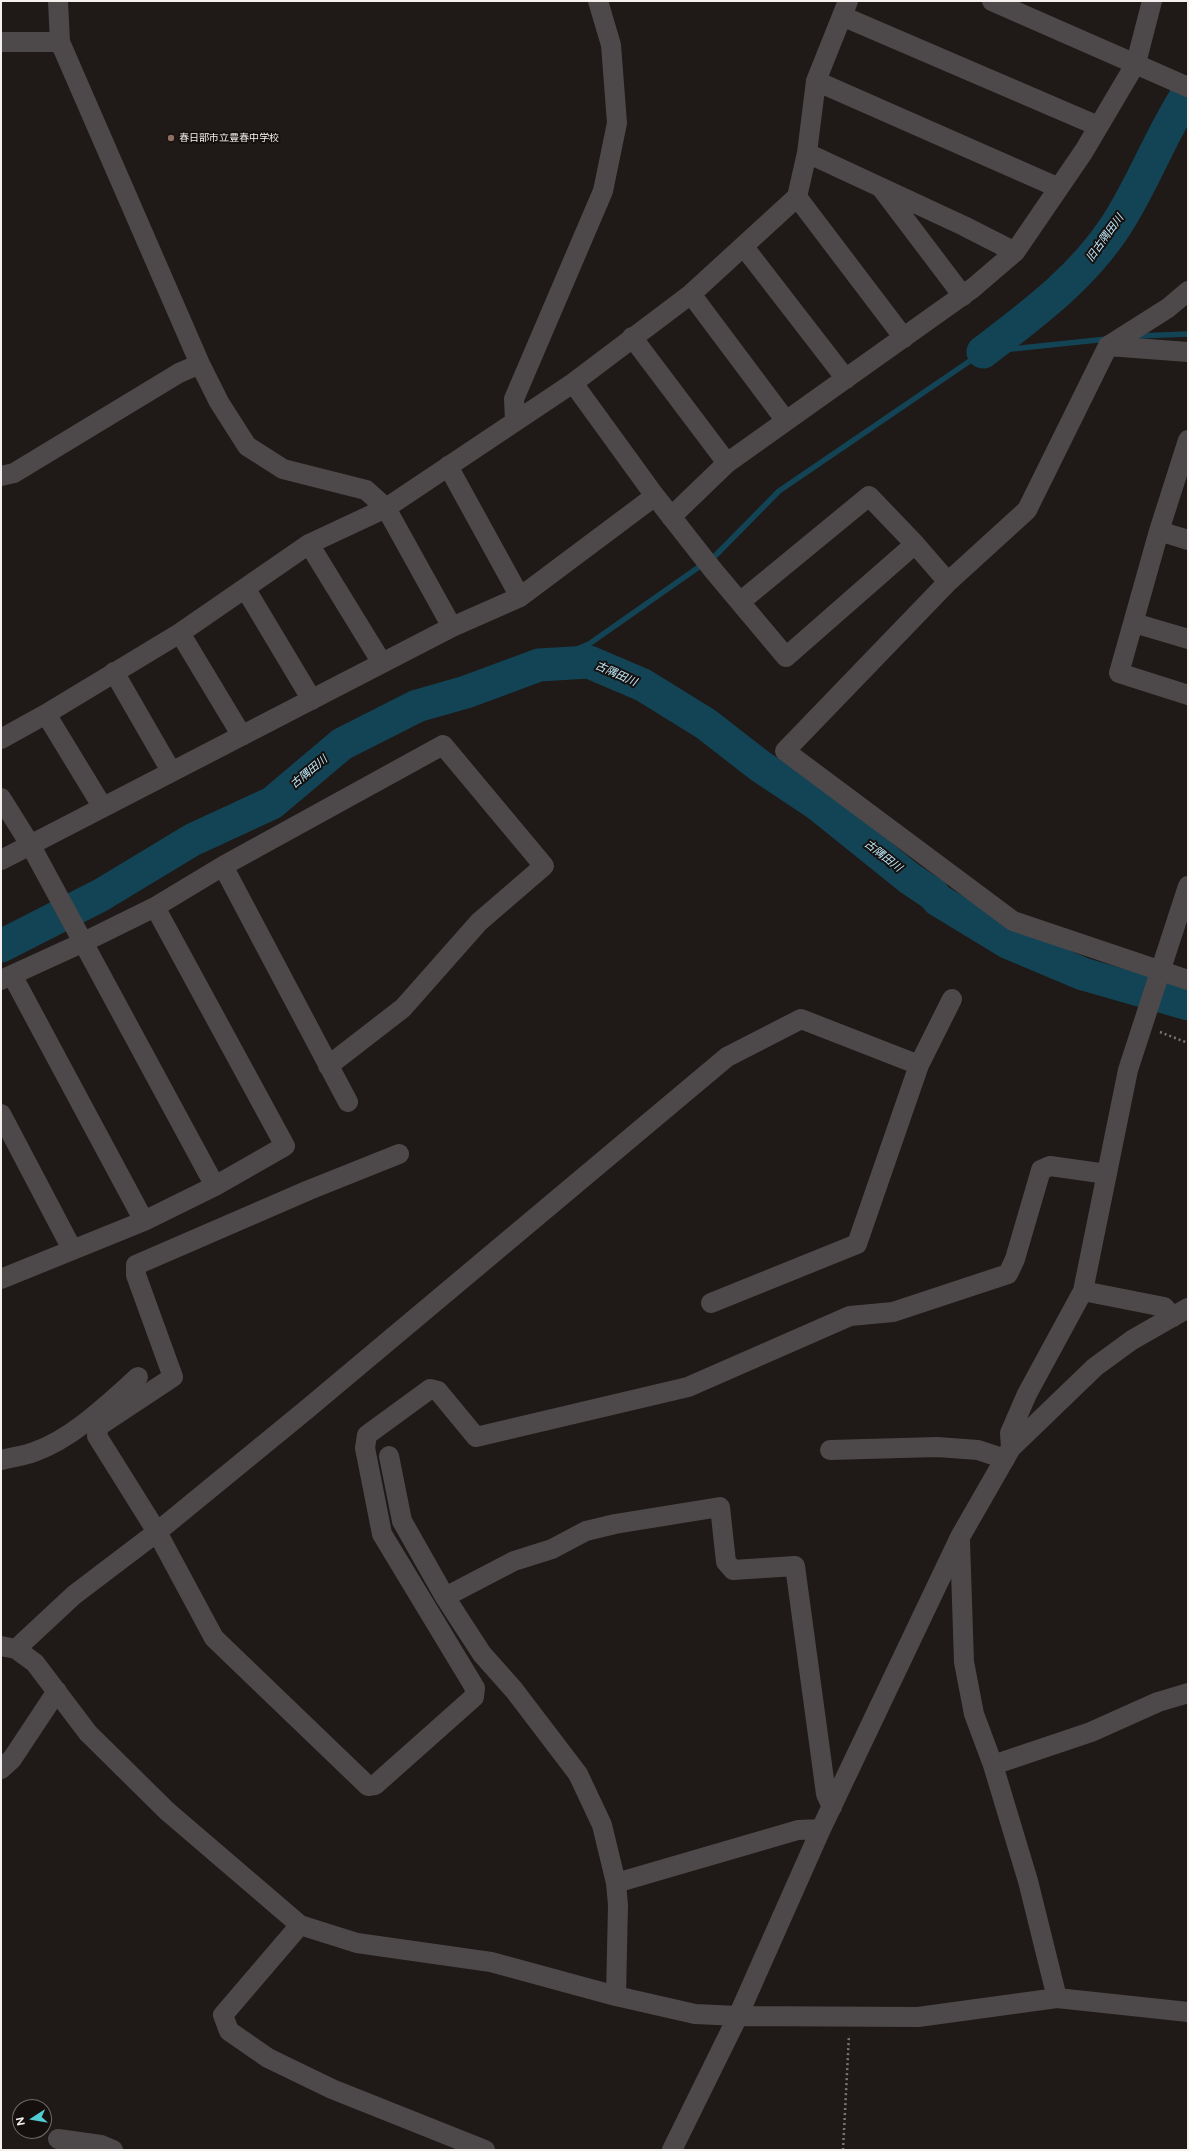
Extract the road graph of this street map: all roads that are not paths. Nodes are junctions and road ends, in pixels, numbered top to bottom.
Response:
1 (58, 1) edge
2 (598, 1) edge
3 (992, 1) edge
4 (1152, 1) edge
5 (845, 8) edge
6 (1, 42) edge
7 (60, 42) junction
8 (1136, 63) junction
9 (816, 81) junction
10 (1179, 82) edge
11 (1098, 126) junction
12 (807, 154) junction
13 (881, 187) junction
14 (1059, 188) junction
15 (797, 197) junction
16 (744, 247) junction
17 (1014, 252) junction
18 (1188, 291) edge
19 (691, 294) junction
20 (963, 296) junction
21 (632, 337) junction
22 (904, 338) junction
23 (1108, 346) junction
24 (1188, 352) edge
25 (200, 364) junction
26 (846, 379) junction
27 (573, 383) junction
28 (515, 421) junction
29 (786, 421) junction
30 (1188, 440) edge
31 (726, 463) junction
32 (448, 466) junction
33 (1, 476) edge
34 (655, 496) junction
35 (386, 508) junction
36 (671, 517) junction
37 (1159, 531) junction
38 (1188, 540) edge
39 (309, 544) junction
40 (915, 544) junction
41 (948, 582) junction
42 (245, 588) junction
43 (520, 597) junction
44 (740, 602) junction
45 (1134, 623) junction
46 (452, 627) junction
47 (180, 633) junction
48 (1188, 639) edge
49 (382, 663) junction
50 (114, 672) junction
51 (1188, 695) edge
52 (312, 700) junction
53 (46, 714) junction
54 (242, 736) junction
55 (1, 739) edge
56 (171, 771) junction
57 (1, 798) edge
58 (102, 806) junction
59 (31, 846) junction
60 (1, 860) edge
61 (223, 866) junction
62 (1188, 886) edge
63 (155, 907) junction
64 (81, 938) junction
65 (1161, 970) junction
66 (7, 977) edge
67 (1188, 980) edge
68 (952, 999) dead end
69 (919, 1065) junction
70 (328, 1066) junction
71 (348, 1102) dead end
72 (1, 1114) edge
73 (398, 1154) dead end
74 (1108, 1174) junction
75 (215, 1186) junction
76 (144, 1221) junction
77 (72, 1249) junction
78 (2, 1276) edge
79 (1083, 1291) junction
80 (711, 1303) dead end
81 (1180, 1312) edge
82 (138, 1377) dead end
83 (830, 1450) dead end
84 (1008, 1454) junction
85 (389, 1456) dead end
86 (1, 1460) edge
87 (157, 1532) junction
88 (960, 1537) junction
89 (445, 1597) junction
90 (9, 1648) edge
91 (57, 1692) junction
92 (1188, 1693) edge
93 (993, 1765) junction
94 (1, 1769) edge
95 (832, 1807) junction
96 (821, 1829) junction
97 (616, 1883) junction
98 (300, 1925) junction
99 (616, 1996) junction
100 (1057, 1998) junction
101 (1188, 2012) edge
102 (738, 2016) junction
103 (58, 2139) dead end
104 (113, 2150) edge
105 (485, 2150) edge
106 (672, 2150) edge

1 - 7 street
2 - 28 street
3 - 8 street
4 - 8 street
5 - 9 street
5 - 11 street
6 - 7 street
7 - 25 street
8 - 10 street
8 - 11 street
9 - 12 street
9 - 14 street
11 - 14 street
12 - 13 street
12 - 15 street
13 - 17 street
13 - 20 street
14 - 17 street
15 - 16 street
15 - 22 street
16 - 19 street
16 - 26 street
17 - 20 street
18 - 23 street
19 - 21 street
19 - 29 street
20 - 22 street
21 - 27 street
21 - 31 street
22 - 26 street
23 - 24 street
23 - 41 street
25 - 33 street
25 - 35 street
26 - 29 street
27 - 28 street
27 - 34 street
28 - 32 street
29 - 31 street
30 - 37 street
31 - 36 street
32 - 35 street
32 - 43 street
34 - 36 street
34 - 43 street
35 - 39 street
35 - 46 street
36 - 44 street
37 - 38 street
37 - 45 street
39 - 42 street
39 - 49 street
40 - 41 street
40 - 44 street
40 - 44 street
41 - 65 street
42 - 47 street
42 - 52 street
43 - 46 street
45 - 48 street
45 - 51 street
46 - 49 street
47 - 50 street
47 - 54 street
49 - 52 street
50 - 53 street
50 - 56 street
52 - 54 street
53 - 55 street
53 - 58 street
54 - 56 street
56 - 58 street
57 - 59 street
58 - 59 street
59 - 60 street
59 - 64 street
61 - 63 street
61 - 70 street
61 - 70 street
62 - 65 street
63 - 64 street
63 - 75 street
64 - 66 street
64 - 75 street
65 - 67 street
65 - 74 street
66 - 76 street
68 - 69 street
69 - 80 street
69 - 87 street
70 - 71 street
72 - 77 street
73 - 87 street
74 - 79 street
74 - 87 street
75 - 76 street
76 - 77 street
77 - 78 street
79 - 81 street
79 - 84 street
81 - 84 street
82 - 86 street
83 - 84 street
84 - 88 street
85 - 89 street
87 - 90 street
88 - 93 street
88 - 95 street
89 - 95 street
89 - 97 street
90 - 91 street
91 - 94 street
91 - 98 street
92 - 93 street
93 - 100 street
95 - 96 street
96 - 97 street
96 - 102 street
97 - 99 street
98 - 99 street
98 - 105 street
99 - 102 street
100 - 101 street
100 - 102 street
102 - 106 street
103 - 104 street

